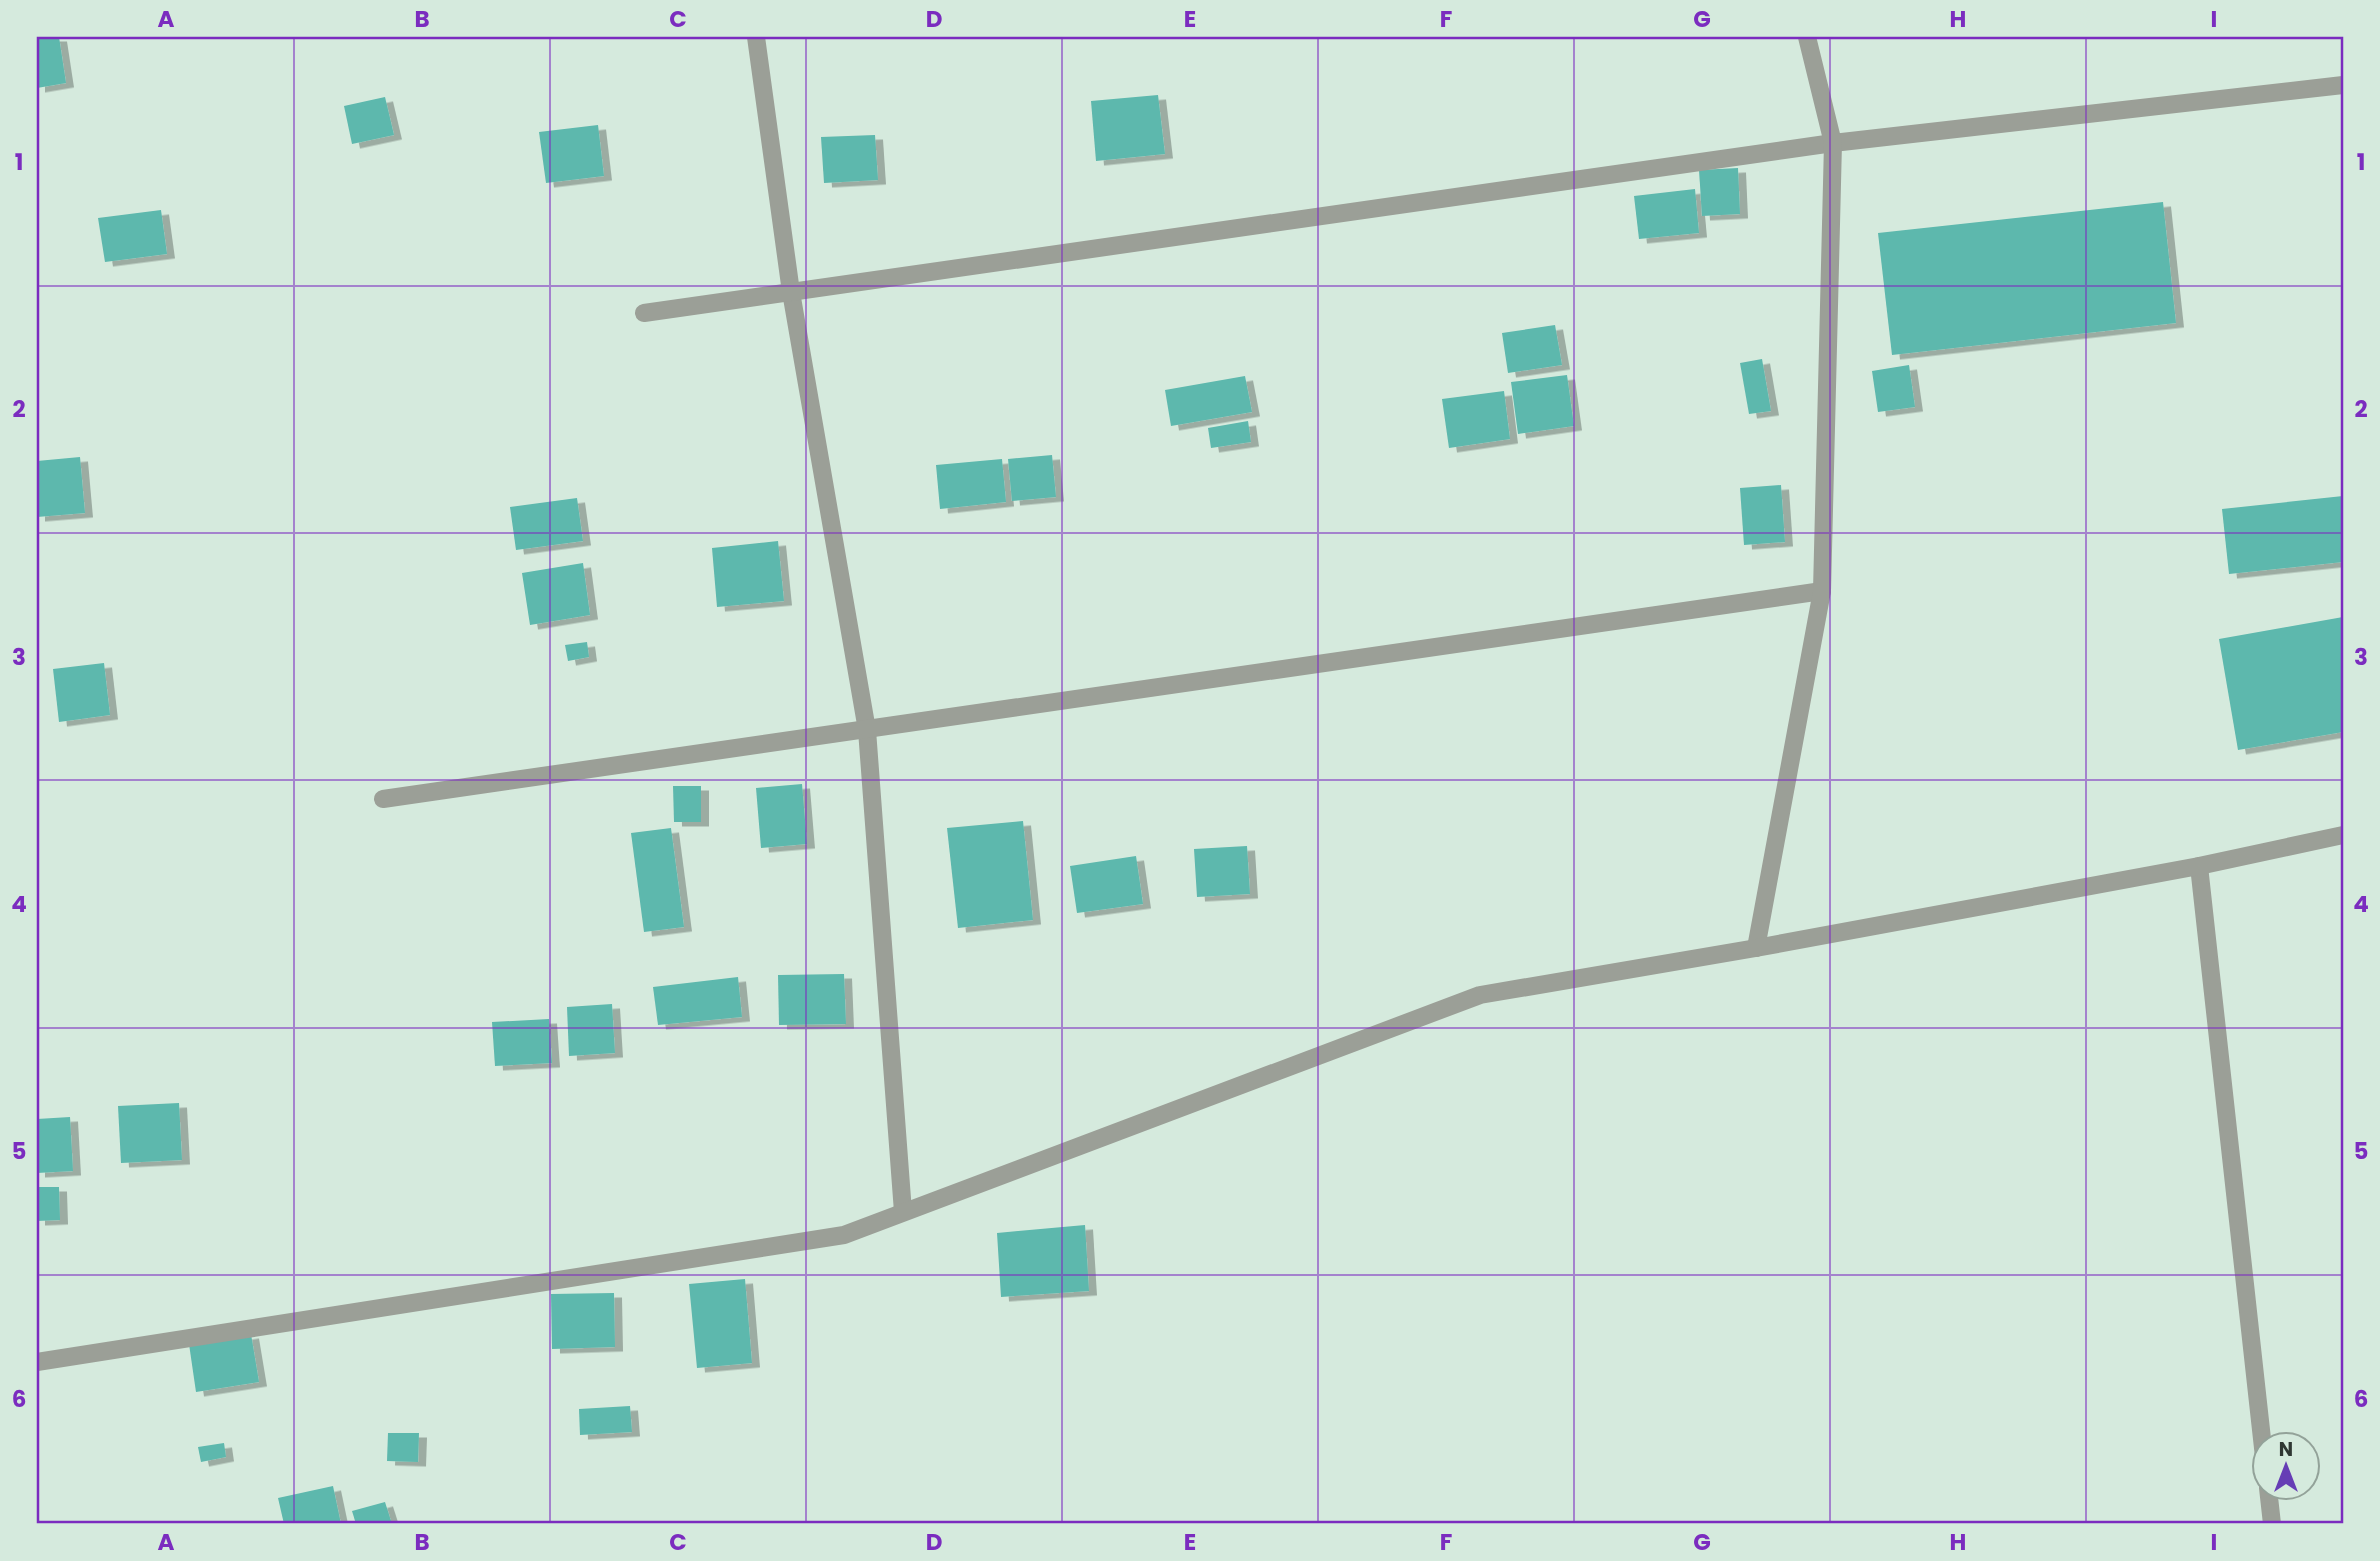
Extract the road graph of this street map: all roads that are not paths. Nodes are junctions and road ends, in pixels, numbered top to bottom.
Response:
1 (755, 37) edge
2 (1807, 37) edge
3 (2343, 85) edge
4 (1833, 143) junction
5 (791, 292) junction
6 (644, 313) dead end
7 (1822, 591) junction
8 (867, 730) junction
9 (383, 799) dead end
10 (2343, 835) edge
11 (2199, 866) junction
12 (1756, 948) junction
13 (903, 1213) junction
14 (37, 1362) edge
15 (2261, 1432) edge
16 (2270, 1502) edge
17 (2272, 1524) edge

1 - 5 street
2 - 4 street
3 - 4 street
4 - 5 street
4 - 7 street
5 - 6 street
5 - 8 street
7 - 8 street
7 - 12 street
8 - 9 street
8 - 13 street
10 - 11 street
11 - 12 street
11 - 15 street
12 - 13 street
13 - 14 street
16 - 17 street

